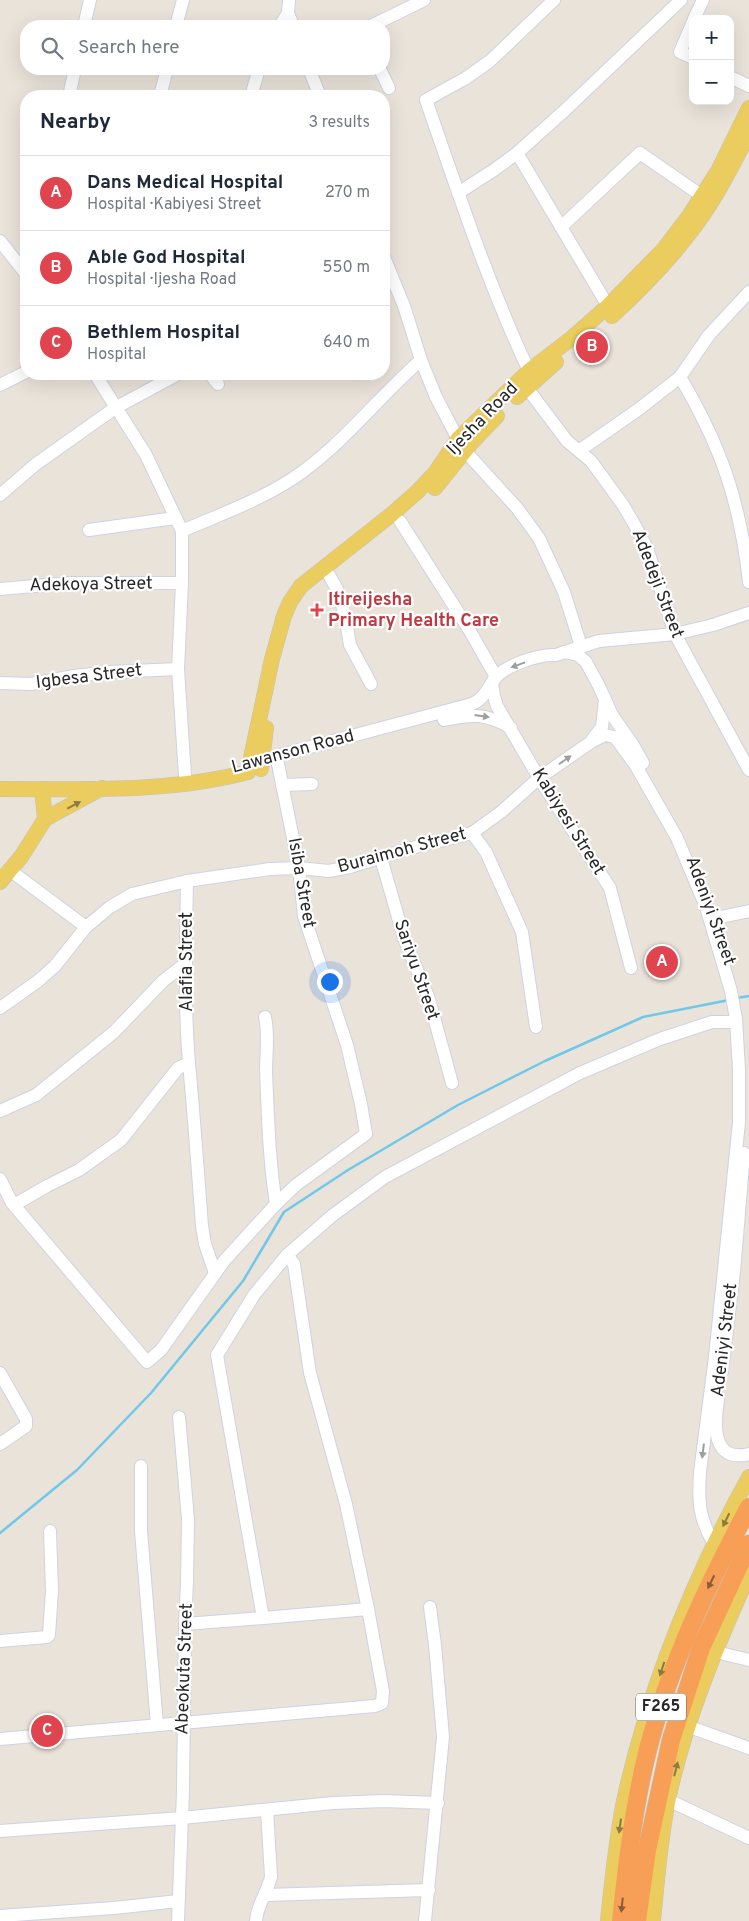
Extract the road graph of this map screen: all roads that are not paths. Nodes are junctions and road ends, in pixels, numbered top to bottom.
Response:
1 (90, 0) edge
2 (184, 0) edge
3 (424, 0) edge
4 (554, 0) edge
5 (681, 0) edge
6 (703, 0) edge
7 (288, 6) edge
8 (696, 15) edge
9 (85, 20) edge
10 (178, 20) edge
11 (282, 20) edge
12 (292, 20) edge
13 (383, 20) edge
14 (689, 31) edge
15 (689, 56) edge
16 (74, 75) edge
17 (165, 75) edge
18 (257, 75) edge
19 (311, 75) edge
20 (383, 75) edge
21 (734, 79) edge
22 (749, 86) edge
23 (389, 88) dead end
24 (70, 90) edge
25 (162, 90) edge
26 (253, 90) edge
27 (318, 90) edge
28 (749, 108) edge
29 (749, 133) edge
30 (517, 153) junction
31 (458, 193) junction
32 (702, 196) junction
33 (693, 219) junction
34 (561, 228) junction
35 (1, 243) edge
36 (20, 266) edge
37 (390, 272) edge
38 (749, 292) edge
39 (608, 306) junction
40 (421, 360) junction
41 (529, 371) junction
42 (20, 375) edge
43 (680, 377) junction
44 (99, 380) edge
45 (167, 380) edge
46 (0, 384) edge
47 (526, 388) junction
48 (115, 408) junction
49 (462, 445) junction
50 (580, 450) junction
51 (0, 495) edge
52 (175, 518) junction
53 (400, 521) junction
54 (89, 530) dead end
55 (182, 531) junction
56 (329, 575) junction
57 (749, 582) edge
58 (182, 583) junction
59 (0, 589) edge
60 (749, 613) edge
61 (675, 634) junction
62 (599, 641) junction
63 (581, 646) junction
64 (564, 652) junction
65 (276, 660) junction
66 (178, 669) junction
67 (494, 680) junction
68 (0, 683) edge
69 (371, 684) dead end
70 (599, 686) junction
71 (605, 700) junction
72 (512, 728) junction
73 (591, 742) junction
74 (278, 764) junction
75 (255, 766) junction
76 (749, 770) edge
77 (185, 776) junction
78 (539, 778) junction
79 (0, 781) edge
80 (312, 784) dead end
81 (282, 785) junction
82 (102, 788) junction
83 (0, 789) edge
84 (42, 789) junction
85 (45, 819) junction
86 (472, 833) junction
87 (381, 858) junction
88 (299, 868) junction
89 (11, 871) junction
90 (187, 881) junction
91 (0, 882) edge
92 (749, 911) edge
93 (716, 918) junction
94 (86, 927) junction
95 (186, 963) junction
96 (728, 967) junction
97 (631, 968) dead end
98 (0, 1008) edge
99 (266, 1018) dead end
100 (737, 1019) junction
101 (536, 1027) dead end
102 (189, 1063) junction
103 (452, 1083) dead end
104 (0, 1111) edge
105 (0, 1179) edge
106 (276, 1204) junction
107 (14, 1205) junction
108 (287, 1255) junction
109 (216, 1272) junction
110 (0, 1373) edge
111 (180, 1417) dead end
112 (0, 1444) edge
113 (749, 1454) edge
114 (141, 1466) dead end
115 (749, 1477) edge
116 (749, 1507) edge
117 (50, 1531) dead end
118 (714, 1544) junction
119 (749, 1544) edge
120 (749, 1574) edge
121 (430, 1607) dead end
122 (368, 1608) junction
123 (263, 1618) junction
124 (185, 1624) junction
125 (0, 1641) edge
126 (716, 1652) junction
127 (749, 1660) edge
128 (183, 1723) junction
129 (157, 1724) junction
130 (688, 1726) junction
131 (0, 1740) edge
132 (749, 1748) edge
133 (668, 1800) junction
134 (438, 1803) junction
135 (267, 1810) junction
136 (182, 1818) junction
137 (0, 1831) edge
138 (749, 1838) edge
139 (429, 1890) junction
140 (265, 1895) junction
141 (178, 1901) junction
142 (0, 1916) edge
143 (178, 1921) edge
144 (256, 1921) edge
145 (425, 1921) edge
146 (608, 1921) edge
147 (621, 1921) edge
148 (637, 1921) edge
149 (653, 1921) edge

1 - 9 street
2 - 10 street
3 - 13 street
4 - 31 street
5 - 30 street
6 - 8 street
7 - 11 street
7 - 12 street
14 - 15 street
16 - 24 street
17 - 25 street
18 - 26 street
19 - 27 street
20 - 23 street
21 - 22 street
28 - 32 main road, Ijesha Road
29 - 33 main road, Ijesha Road
30 - 31 street
30 - 34 street
31 - 41 street
32 - 33 main road, Ijesha Road
32 - 34 street
33 - 39 main road, Ijesha Road
33 - 47 main road, Ijesha Road
34 - 39 street
35 - 36 street
37 - 40 street
38 - 43 street
39 - 41 main road, Ijesha Road
40 - 49 street
40 - 55 street
41 - 49 main road, Ijesha Road
42 - 46 street
43 - 50 street
43 - 57 street
44 - 48 street
45 - 48 street
47 - 49 main road, Ijesha Road
47 - 50 street, Adedeji Street
48 - 51 street
48 - 52 street
49 - 53 main road, Ijesha Road
49 - 63 street
49 - 65 main road, Ijesha Road
50 - 61 street, Adedeji Street
52 - 54 street
52 - 55 street
53 - 56 main road, Ijesha Road
53 - 67 street, Kabiyesi Street
55 - 58 street
56 - 65 main road, Ijesha Road
56 - 69 street
58 - 59 street, Adekoya Street
58 - 66 street
60 - 61 street, Lawanson Road
61 - 62 street, Lawanson Road
61 - 76 street, Adedeji Street
62 - 63 street, Lawanson Road
62 - 70 street
63 - 64 street, Lawanson Road
64 -> 67 street, Lawanson Road
64 - 70 street, Adeniyi Street
65 - 75 main road, Ijesha Road
66 - 68 street, Igbesa Street
66 - 77 street
67 - 72 street, Kabiyesi Street
67 - 75 street, Lawanson Road
70 - 71 street, Adeniyi Street
71 - 73 street
71 - 93 street, Adeniyi Street
74 -> 72 street
72 - 78 street, Kabiyesi Street
78 -> 73 street
73 - 96 street, Adeniyi Street
74 - 75 street
74 - 81 street, Isiba Street
75 - 77 main road, Lawanson Road
75 - 82 main road, Lawanson Road
77 - 79 main road, Lawanson Road
78 - 86 street, Buraimoh Street
78 - 97 street, Kabiyesi Street
80 - 81 street
81 - 88 street, Isiba Street
82 - 84 main road, Lawanson Road
85 -> 82 main road
83 - 84 main road, Lawanson Road
84 - 85 main road
85 - 89 main road
86 - 87 street, Buraimoh Street
86 - 101 street
87 - 88 street, Buraimoh Street
87 - 103 street, Sariyu Street
88 - 90 street, Buraimoh Street
88 - 106 street, Isiba Street
89 - 91 main road
89 - 94 street
90 - 94 street
90 - 95 street, Alafia Street
92 - 93 street
93 - 96 street, Adeniyi Street
94 - 98 street
95 - 102 street, Alafia Street
95 - 104 street
96 - 100 street, Adeniyi Street
99 - 106 street
100 - 108 street
100 - 113 street, Adeniyi Street
100 -> 118 street, Adeniyi Street
102 - 107 street
102 - 109 street, Alafia Street
105 - 107 street
106 - 109 street
107 - 109 street
108 - 122 street
108 - 123 street
110 - 112 street
111 - 124 street, Abeokuta Street
114 - 129 street
115 -> 118 main road
116 -> 147 highway, F265
117 - 125 street
118 -> 146 main road
119 - 148 highway, F265
120 - 126 main road
121 - 134 street
122 - 123 street
122 - 128 street
123 - 124 street
124 - 128 street, Abeokuta Street
126 - 127 street
126 - 130 main road
128 - 129 street
128 - 136 street, Abeokuta Street
129 - 131 street
130 - 132 street
133 -> 130 main road
133 - 138 street
133 - 149 main road
134 - 135 street
134 - 139 street
135 - 136 street
135 - 140 street
136 - 137 street
136 - 141 street, Abeokuta Street
139 - 140 street
139 - 145 street
140 - 144 street
141 - 142 street
141 - 143 street, Abeokuta Street

